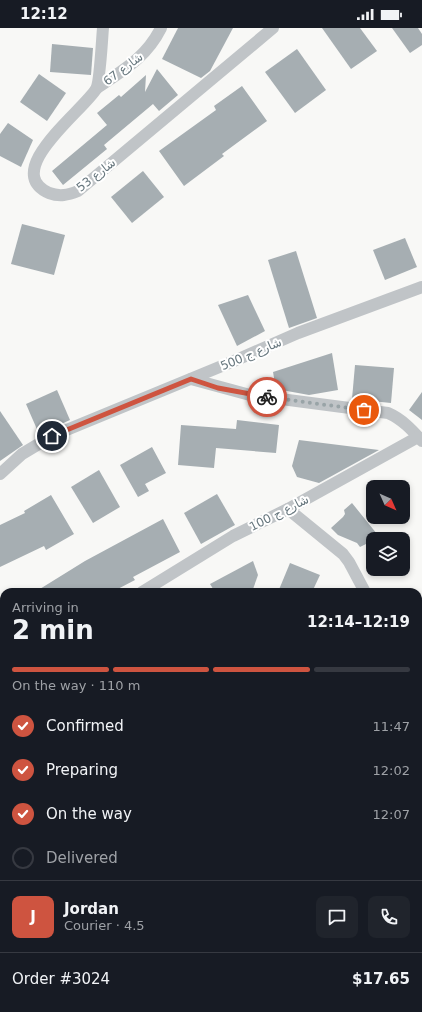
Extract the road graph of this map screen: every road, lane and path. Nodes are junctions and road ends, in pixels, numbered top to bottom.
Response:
1 (103, 28) edge
2 (160, 28) edge
3 (266, 30) edge
4 (97, 88) junction
5 (422, 287) edge
6 (191, 379) junction
7 (420, 439) edge
8 (0, 474) edge
9 (288, 509) junction
10 (148, 588) edge
11 (363, 588) edge

1 - 4 street
2 - 4 street, شارع 67
3 - 4 street, شارع 53
5 - 6 street, شارع ج 500
6 - 7 street
6 - 8 street, شارع ج 500
7 - 9 street, شارع ج 100
9 - 10 street, شارع ج 100
9 - 11 street

